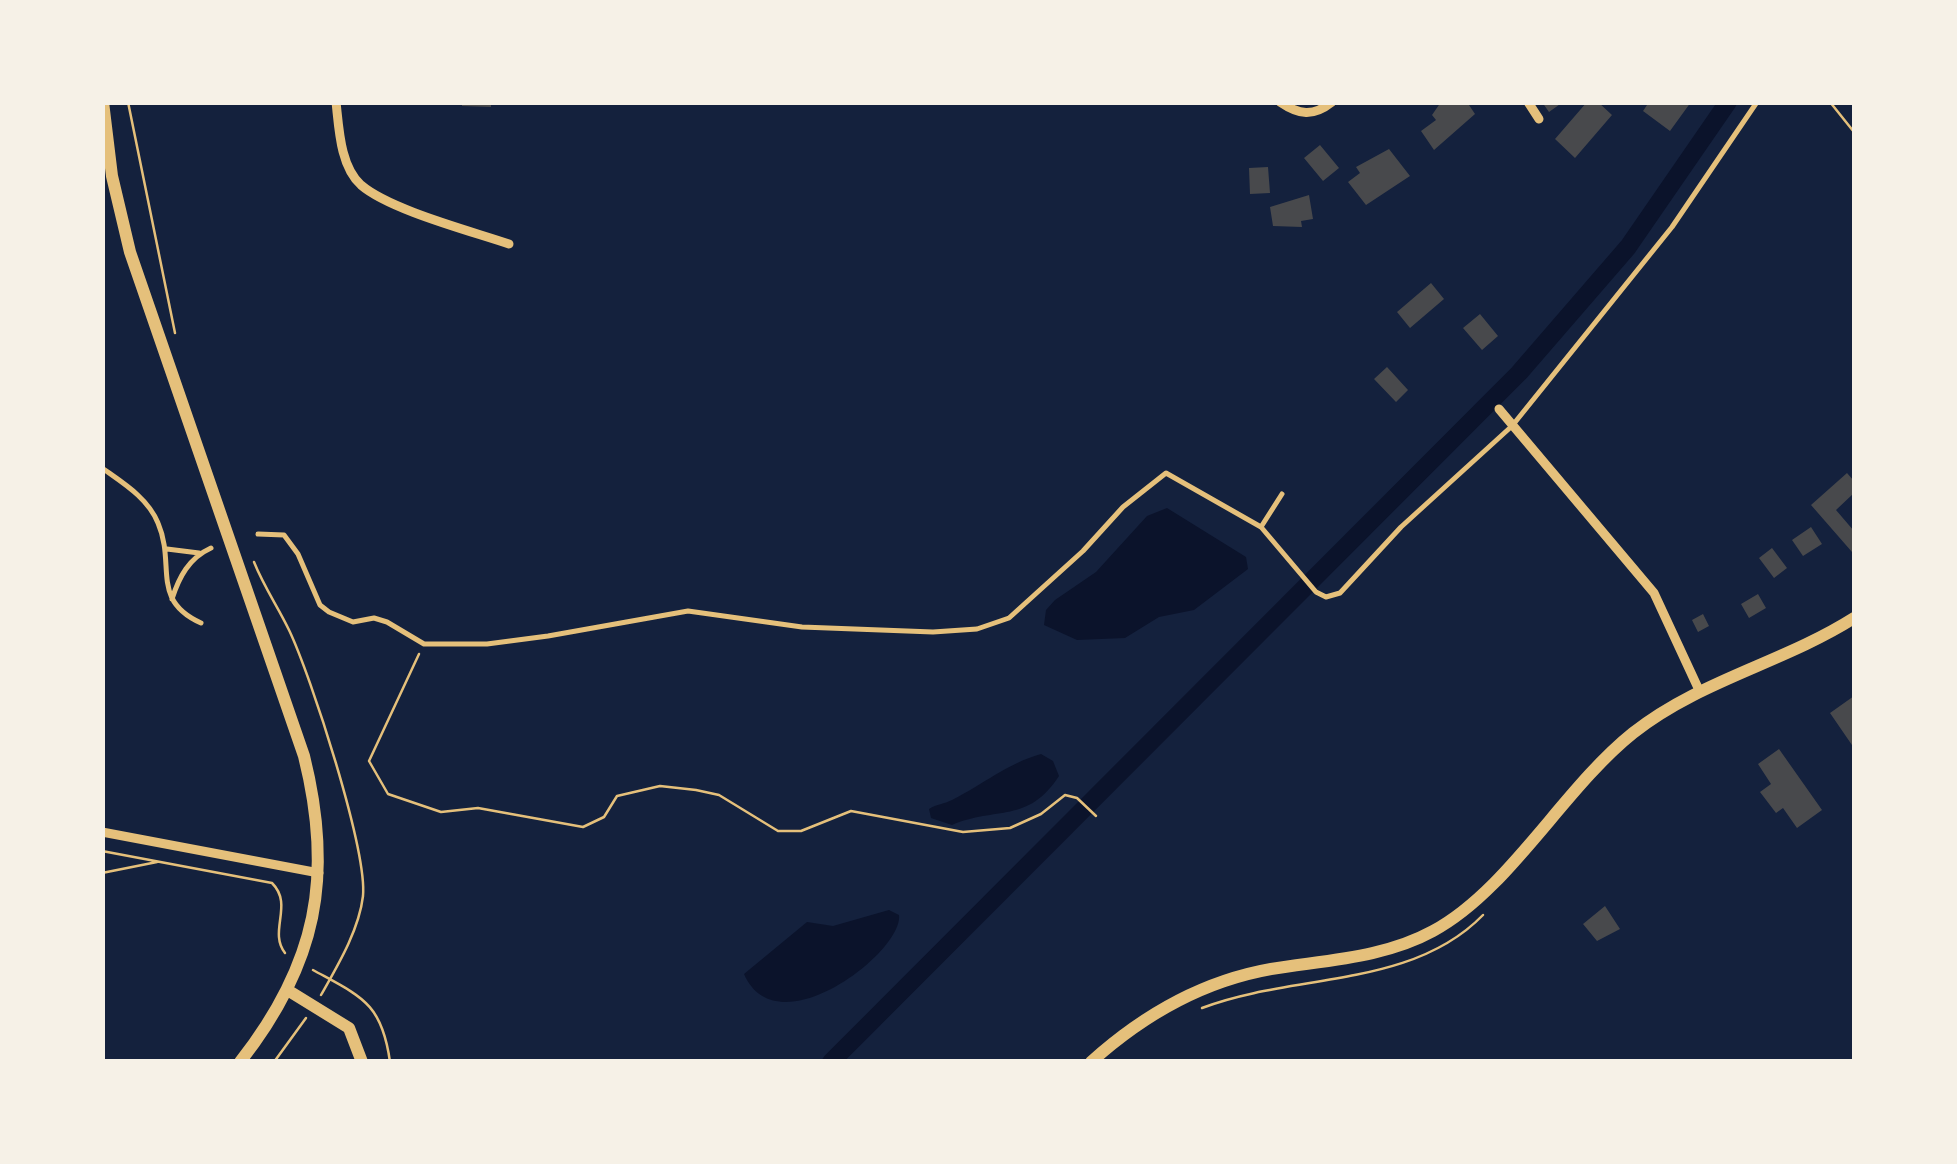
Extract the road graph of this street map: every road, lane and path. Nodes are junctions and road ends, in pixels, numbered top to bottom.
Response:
1 (103, 102) edge
2 (336, 102) edge
3 (1280, 102) edge
4 (1332, 102) edge
5 (1528, 102) edge
6 (1757, 102) edge
7 (1830, 102) edge
8 (1539, 119) dead end
9 (1854, 132) edge
10 (509, 244) dead end
11 (1499, 409) dead end
12 (1512, 426) junction
13 (102, 468) edge
14 (1282, 494) dead end
15 (1261, 527) junction
16 (258, 534) dead end
17 (211, 548) dead end
18 (166, 549) junction
19 (199, 553) junction
20 (172, 602) junction
21 (1854, 618) edge
22 (201, 623) dead end
23 (424, 644) junction
24 (1698, 690) junction
25 (1096, 816) dead end
26 (102, 832) edge
27 (102, 850) edge
28 (159, 862) junction
29 (319, 872) junction
30 (102, 873) edge
31 (1488, 910) dead end
32 (302, 963) junction
33 (289, 991) junction
34 (1193, 1011) dead end
35 (240, 1062) edge
36 (362, 1062) edge
37 (390, 1062) edge
38 (1091, 1062) edge

1 - 29 main road
2 - 10 street
3 - 4 street
5 - 8 street
6 - 12 lane
7 - 9 path
11 - 12 street
12 - 15 lane
12 - 24 street
13 - 18 lane
14 - 15 lane
15 - 23 lane
16 - 23 lane
17 - 19 lane
18 - 19 lane
18 - 20 lane
19 - 20 lane
20 - 22 lane
21 - 24 main road
23 - 25 path
24 - 38 main road
26 - 29 street
27 - 28 path
28 - 30 path
28 - 32 path
29 - 32 main road
31 - 34 path
32 - 33 main road
32 - 37 path
33 - 35 main road
33 - 36 main road

